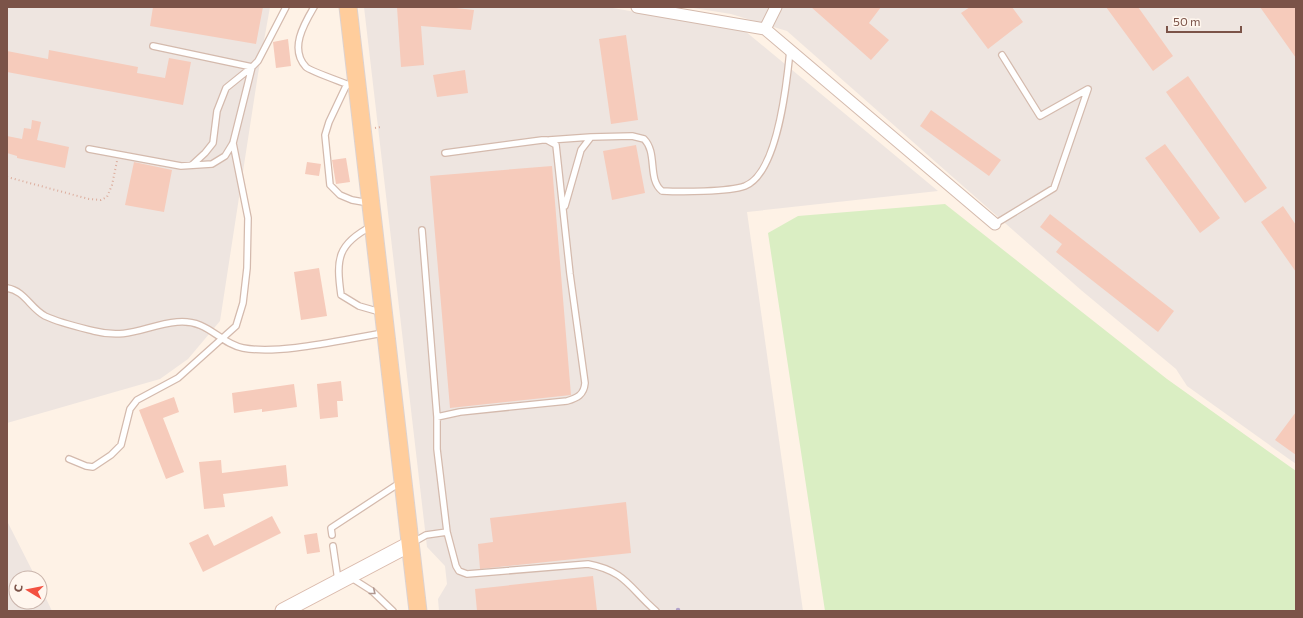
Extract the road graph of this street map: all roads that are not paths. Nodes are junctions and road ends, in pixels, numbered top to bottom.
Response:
1 (286, 7) edge
2 (314, 7) edge
3 (348, 7) edge
4 (637, 7) edge
5 (776, 7) edge
6 (765, 29) junction
7 (153, 46) dead end
8 (790, 49) junction
9 (1002, 55) dead end
10 (252, 67) junction
11 (352, 86) junction
12 (591, 137) junction
13 (547, 140) junction
14 (233, 143) junction
15 (89, 149) dead end
16 (445, 153) dead end
17 (192, 165) junction
18 (372, 203) junction
19 (564, 210) junction
20 (995, 224) joint
21 (374, 225) junction
22 (422, 230) dead end
23 (7, 288) edge
24 (384, 314) junction
25 (386, 333) junction
26 (224, 339) junction
27 (437, 417) junction
28 (69, 459) dead end
29 (403, 481) junction
30 (447, 532) junction
31 (332, 535) dead end
32 (410, 544) junction
33 (333, 546) dead end
34 (344, 580) junction
35 (283, 611) edge
36 (393, 611) edge
37 (418, 611) edge
38 (656, 611) edge

1 - 10 lane
2 - 11 lane
3 - 11 main road
4 - 6 street
5 - 6 street
6 - 8 street
7 - 10 lane
8 - 12 lane
8 - 20 street
9 - 20 lane
10 - 14 lane
10 - 17 lane
11 - 18 main road
11 - 18 lane
12 - 13 lane
12 - 19 lane
13 - 16 lane
13 - 19 lane
14 - 17 lane
14 - 26 lane
15 - 17 lane
18 - 21 main road
19 - 27 lane
21 - 24 main road
21 - 24 lane
22 - 27 lane
23 - 26 lane
24 - 25 main road
25 - 26 lane
25 - 29 main road
26 - 28 lane
27 - 30 lane
29 - 31 lane
29 - 32 main road
30 - 32 lane
30 - 38 lane
32 - 34 street
32 - 37 main road
33 - 34 lane
34 - 35 street
34 -> 36 lane

